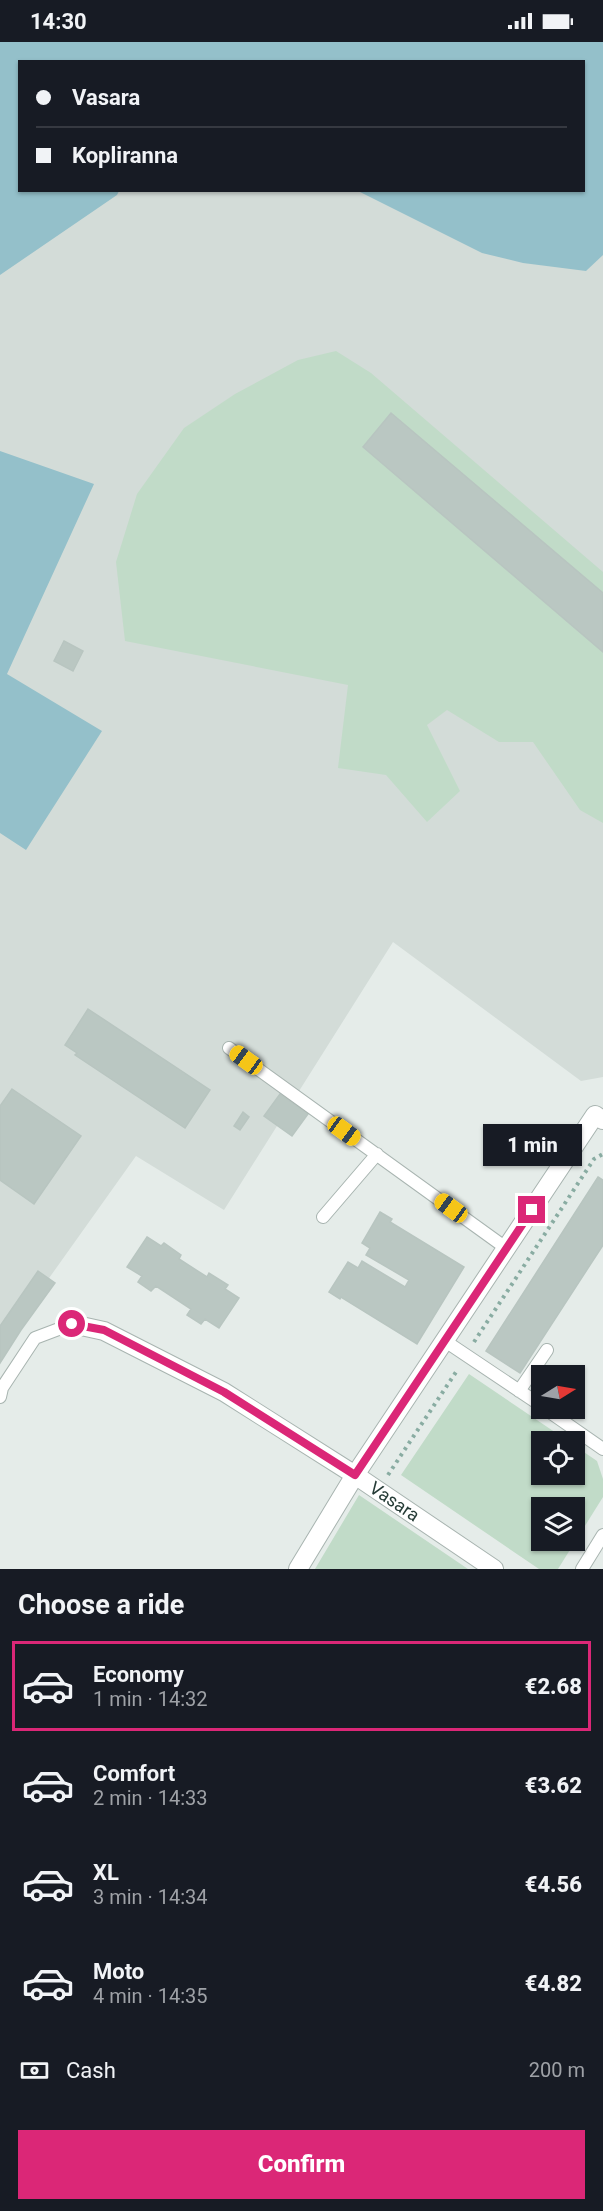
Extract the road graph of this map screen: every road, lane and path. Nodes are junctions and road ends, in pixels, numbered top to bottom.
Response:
1 (229, 1048) dead end
2 (603, 1120) edge
3 (377, 1154) junction
4 (323, 1217) dead end
5 (506, 1248) junction
6 (72, 1324) joint
7 (445, 1341) junction
8 (548, 1350) dead end
9 (519, 1391) junction
10 (0, 1397) edge
11 (531, 1400) edge
12 (559, 1419) edge
13 (603, 1449) edge
14 (355, 1475) junction
15 (603, 1535) edge
16 (298, 1569) edge
17 (494, 1569) edge
18 (582, 1569) edge

1 - 3 lane
2 - 5 street
3 - 4 lane
3 - 5 lane
5 - 7 street
6 - 10 lane
6 - 14 street, Vasara
7 - 9 lane
7 - 14 street
8 - 9 lane
9 - 11 lane
12 - 13 lane
14 - 16 street
14 - 17 street, Vasara
15 - 18 lane

